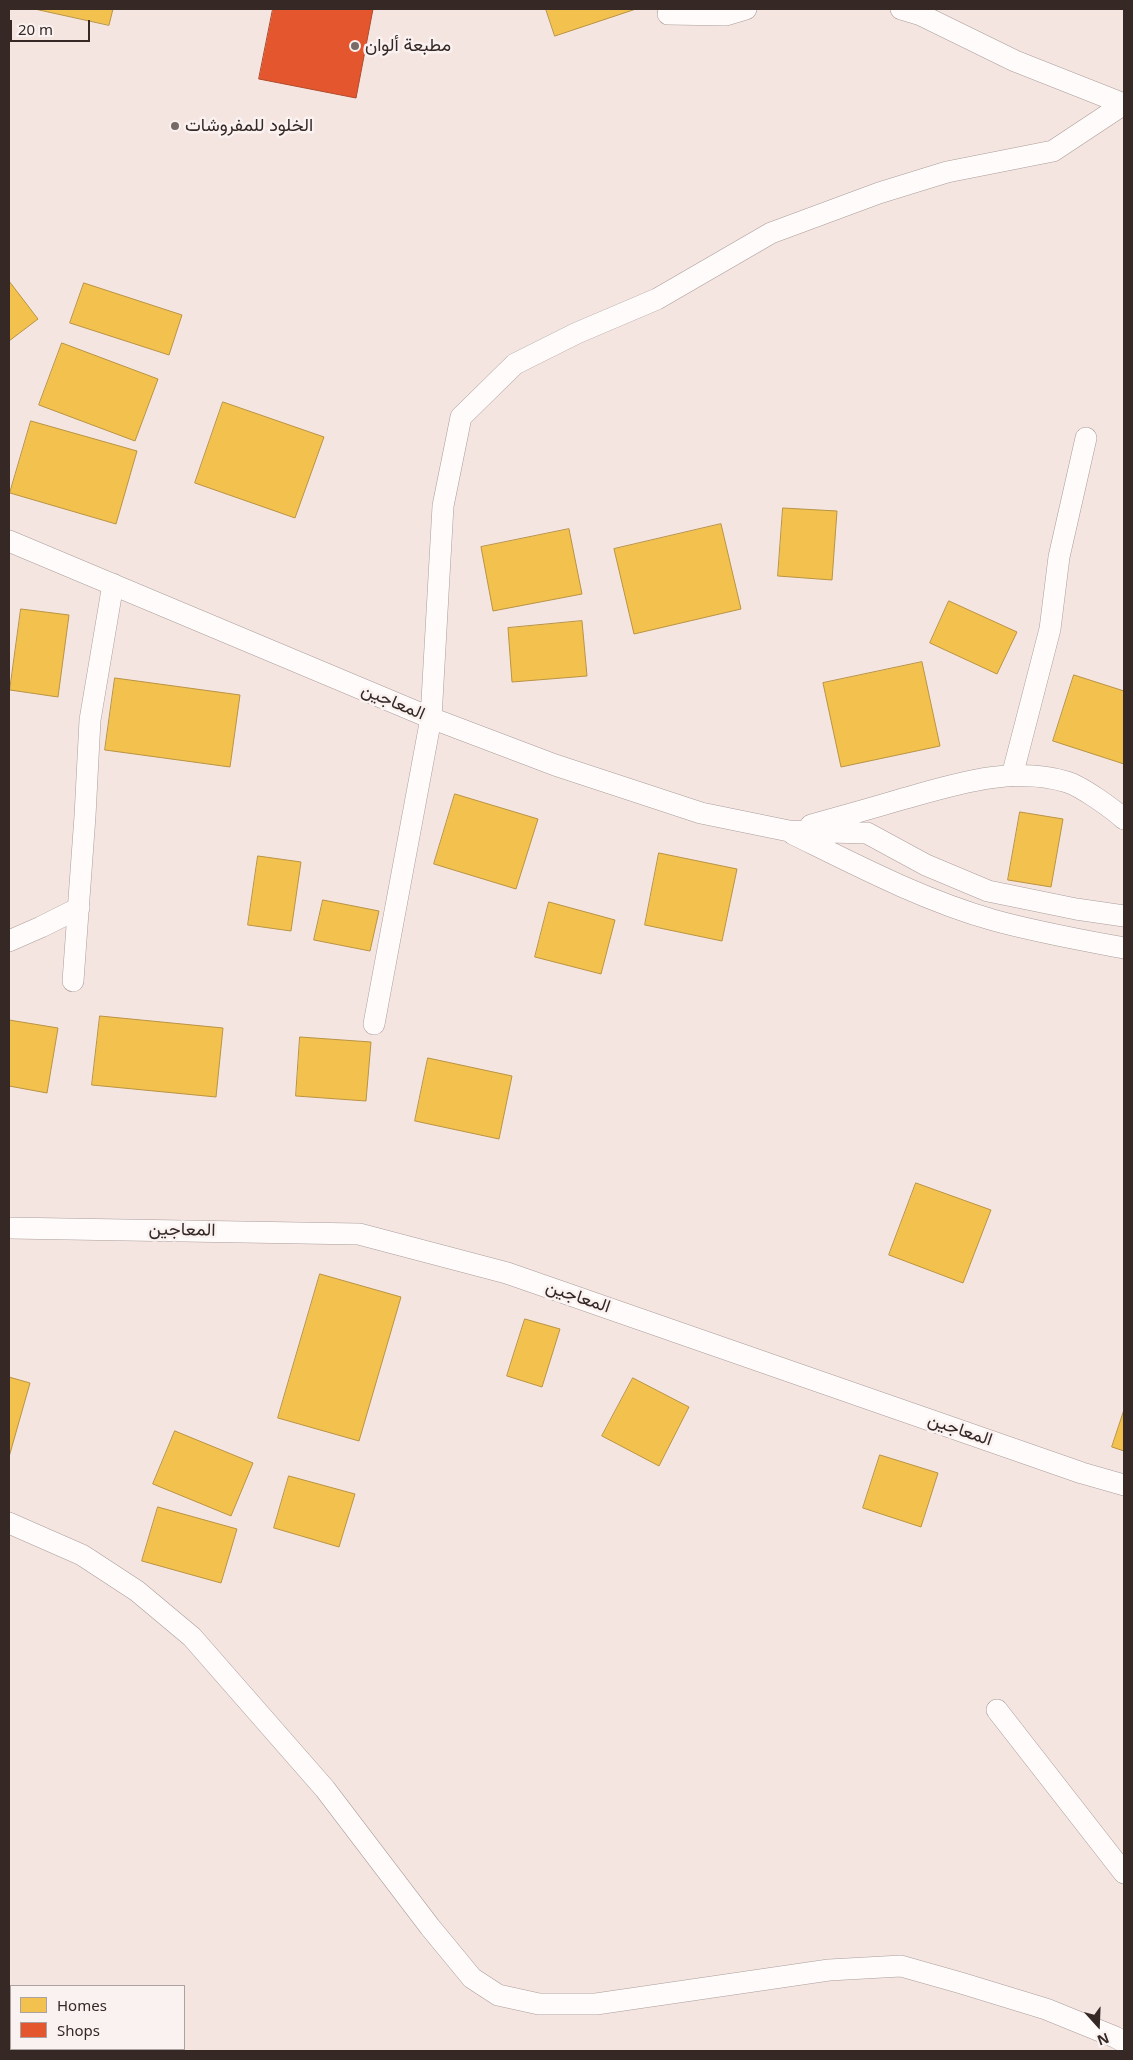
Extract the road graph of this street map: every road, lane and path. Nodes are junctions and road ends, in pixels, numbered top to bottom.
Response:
1 (746, 9) edge
2 (900, 9) edge
3 (668, 14) dead end
4 (1124, 104) edge
5 (1086, 438) dead end
6 (9, 541) edge
7 (113, 584) junction
8 (431, 718) junction
9 (1012, 776) junction
10 (1124, 819) edge
11 (789, 831) junction
12 (78, 908) junction
13 (1124, 916) edge
14 (9, 941) edge
15 (1124, 948) edge
16 (73, 982) dead end
17 (374, 1024) dead end
18 (9, 1228) edge
19 (1124, 1485) edge
20 (9, 1523) edge
21 (998, 1710) dead end
22 (1124, 1872) edge
23 (1124, 2042) edge

1 - 3 street
2 - 4 street
4 - 8 street
5 - 9 street
6 - 7 street, المعاجين
7 - 8 street, المعاجين
7 - 12 street
8 - 11 street, المعاجين
8 - 17 street
9 - 10 street
9 - 11 street
11 - 13 street
11 - 15 street
12 - 14 street
12 - 16 street
18 - 19 street, المعاجين
20 - 23 street
21 - 22 street

